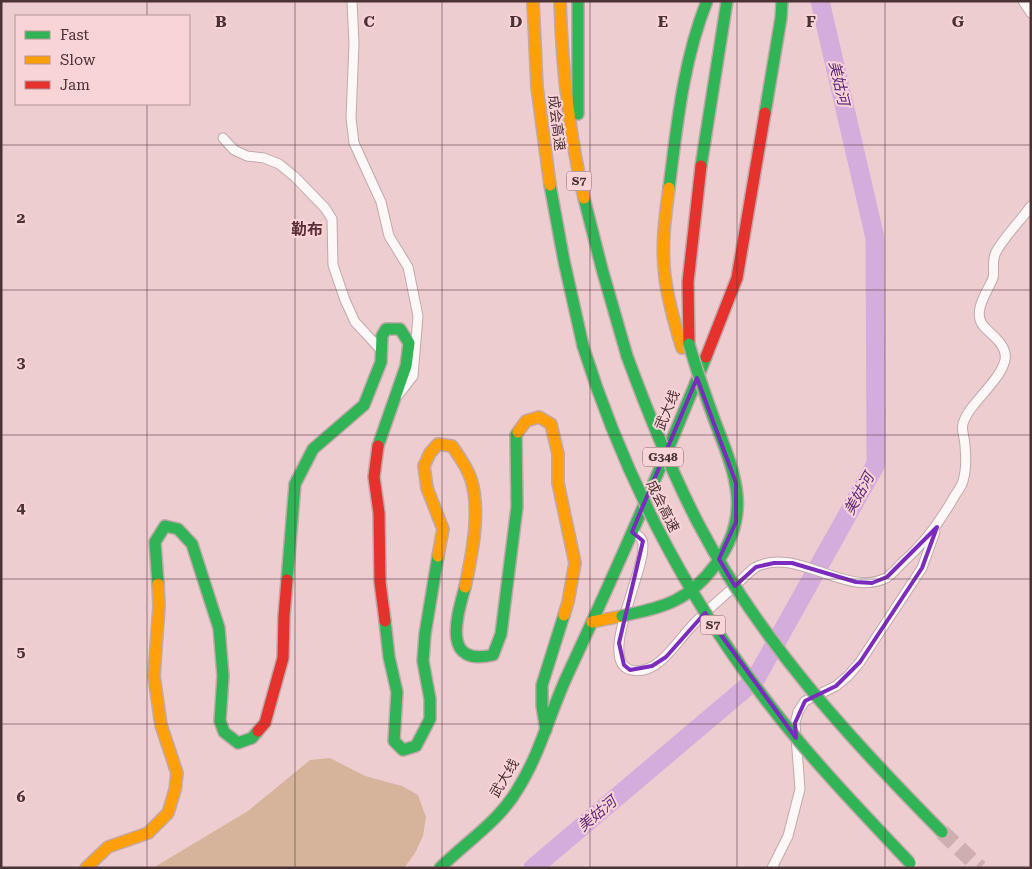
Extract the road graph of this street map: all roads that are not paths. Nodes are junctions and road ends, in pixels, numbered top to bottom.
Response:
1 (352, 1) edge
2 (533, 1) edge
3 (560, 1) edge
4 (578, 1) edge
5 (707, 1) edge
6 (727, 1) edge
7 (782, 1) edge
8 (1023, 1) edge
9 (1031, 13) edge
10 (224, 138) dead end
11 (1031, 206) edge
12 (592, 233) junction
13 (686, 346) junction
14 (381, 350) junction
15 (396, 398) junction
16 (937, 527) junction
17 (632, 532) junction
18 (592, 622) junction
19 (546, 730) junction
20 (942, 832) tunnel mouth
21 (910, 863) dead end
22 (86, 868) edge
23 (440, 868) edge
24 (772, 868) edge

1 - 15 street
2 - 21 main road, 成会高速 / S7, bridge
3 - 12 main road, 成会高速 / S7
4 - 12 main road
5 - 13 main road
6 - 13 main road
7 - 17 main road, 武大线 / G348
8 - 9 street
10 - 14 street
11 - 16 street
12 - 20 main road, 成会高速 / S7, bridge
13 - 18 main road, bridge
14 - 15 main road
14 - 22 main road
15 - 19 main road
16 - 17 street
16 - 24 street
17 - 18 main road, 武大线 / G348
18 - 19 main road, 武大线 / G348
19 - 23 main road, 武大线 / G348

